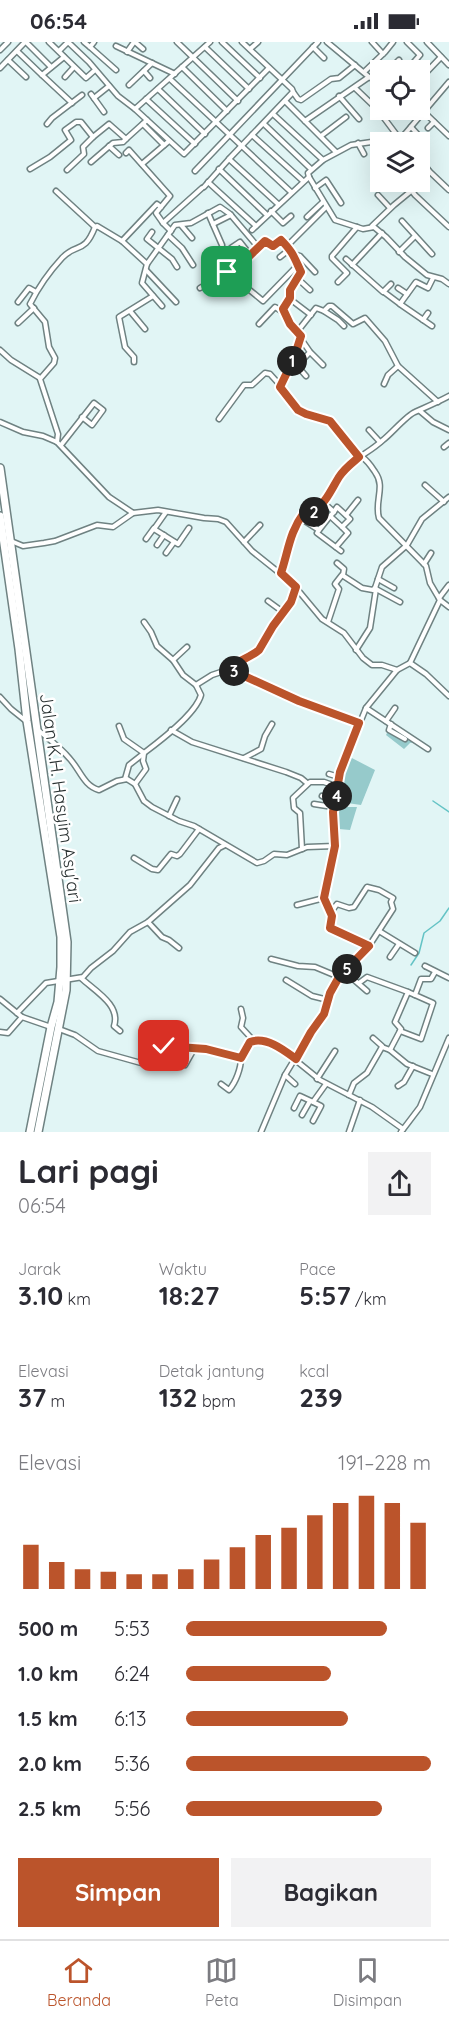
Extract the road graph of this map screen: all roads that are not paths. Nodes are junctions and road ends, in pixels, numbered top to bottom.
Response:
1 (8, 42) edge
2 (25, 42) edge
3 (49, 42) edge
4 (68, 42) edge
5 (84, 42) edge
6 (94, 42) edge
7 (134, 42) edge
8 (177, 42) edge
9 (210, 42) edge
10 (222, 42) edge
11 (243, 42) edge
12 (258, 42) edge
13 (318, 42) edge
14 (327, 42) edge
15 (372, 42) edge
16 (393, 42) edge
17 (407, 42) edge
18 (427, 42) edge
19 (116, 46) dead end
20 (90, 47) junction
21 (205, 47) junction
22 (313, 47) junction
23 (143, 49) dead end
24 (0, 50) edge
25 (250, 50) junction
26 (17, 51) junction
27 (59, 51) junction
28 (127, 52) junction
29 (383, 54) junction
30 (64, 57) junction
31 (193, 57) junction
32 (441, 57) junction
33 (324, 58) dead end
34 (8, 60) junction
35 (416, 60) edge
36 (152, 63) junction
37 (355, 65) junction
38 (449, 65) edge
39 (51, 67) junction
40 (74, 67) junction
41 (182, 67) junction
42 (0, 68) edge
43 (269, 68) junction
44 (430, 69) edge
45 (95, 70) junction
46 (116, 70) dead end
47 (144, 71) junction
48 (364, 72) junction
49 (176, 74) junction
50 (42, 75) junction
51 (369, 76) joint
52 (26, 77) dead end
53 (65, 77) dead end
54 (150, 78) dead end
55 (260, 78) junction
56 (170, 79) junction
57 (282, 79) junction
58 (449, 82) edge
59 (129, 85) dead end
60 (109, 86) junction
61 (355, 88) junction
62 (158, 89) junction
63 (249, 89) junction
64 (293, 92) junction
65 (91, 94) dead end
66 (82, 96) dead end
67 (339, 96) junction
68 (94, 98) junction
69 (146, 99) junction
70 (238, 101) junction
71 (285, 101) junction
72 (72, 103) junction
73 (430, 105) edge
74 (135, 109) junction
75 (227, 111) junction
76 (104, 112) dead end
77 (273, 114) junction
78 (346, 117) dead end
79 (430, 118) edge
80 (359, 119) dead end
81 (147, 120) junction
82 (417, 120) edge
83 (305, 121) junction
84 (216, 122) junction
85 (434, 122) junction
86 (47, 124) dead end
87 (143, 124) junction
88 (264, 124) junction
89 (411, 127) junction
90 (428, 128) dead end
91 (394, 132) edge
92 (407, 132) edge
93 (416, 132) edge
94 (204, 134) junction
95 (230, 135) junction
96 (252, 135) junction
97 (321, 136) junction
98 (449, 136) edge
99 (93, 137) junction
100 (126, 139) junction
101 (169, 141) junction
102 (370, 142) edge
103 (358, 143) junction
104 (195, 144) junction
105 (164, 145) junction
106 (109, 146) junction
107 (242, 146) junction
108 (336, 152) junction
109 (126, 153) dead end
110 (364, 154) dead end
111 (119, 155) dead end
112 (229, 159) junction
113 (323, 160) junction
114 (91, 162) dead end
115 (142, 164) junction
116 (30, 169) dead end
117 (219, 169) junction
118 (311, 169) junction
119 (67, 170) dead end
120 (195, 171) dead end
121 (430, 172) edge
122 (309, 177) junction
123 (208, 182) junction
124 (303, 182) junction
125 (315, 188) junction
126 (449, 190) edge
127 (56, 191) dead end
128 (291, 192) junction
129 (410, 192) edge
130 (412, 192) edge
131 (378, 195) dead end
132 (323, 202) junction
133 (341, 203) dead end
134 (278, 204) junction
135 (161, 207) junction
136 (326, 207) junction
137 (390, 208) junction
138 (208, 213) junction
139 (269, 213) junction
140 (231, 215) junction
141 (291, 216) dead end
142 (307, 217) dead end
143 (402, 221) dead end
144 (163, 223) junction
145 (181, 224) junction
146 (213, 224) junction
147 (372, 226) junction
148 (95, 227) junction
149 (357, 227) junction
150 (449, 227) edge
151 (152, 232) dead end
152 (169, 233) junction
153 (382, 233) junction
154 (415, 236) junction
155 (192, 238) dead end
156 (122, 241) junction
157 (222, 245) dead end
158 (258, 247) junction
159 (289, 247) junction
160 (158, 248) junction
161 (231, 248) dead end
162 (399, 252) junction
163 (223, 254) dead end
164 (294, 254) junction
165 (432, 254) dead end
166 (251, 256) junction
167 (280, 257) dead end
168 (346, 259) dead end
169 (147, 264) junction
170 (193, 265) dead end
171 (298, 265) junction
172 (352, 265) junction
173 (177, 267) dead end
174 (234, 269) junction
175 (146, 270) junction
176 (315, 272) dead end
177 (243, 278) dead end
178 (297, 278) junction
179 (433, 278) junction
180 (338, 282) dead end
181 (391, 284) dead end
182 (449, 284) edge
183 (246, 287) dead end
184 (200, 288) dead end
185 (398, 288) dead end
186 (310, 290) dead end
187 (36, 292) junction
188 (384, 292) junction
189 (407, 294) junction
190 (153, 296) junction
191 (290, 298) junction
192 (176, 302) dead end
193 (401, 305) junction
194 (32, 306) junction
195 (162, 306) dead end
196 (130, 311) junction
197 (324, 311) junction
198 (284, 312) junction
199 (428, 313) dead end
200 (311, 315) junction
201 (423, 320) junction
202 (18, 323) dead end
203 (259, 324) dead end
204 (432, 326) dead end
205 (344, 327) dead end
206 (145, 329) dead end
207 (297, 332) junction
208 (300, 339) junction
209 (0, 350) edge
210 (310, 352) junction
211 (293, 361) junction
212 (134, 362) dead end
213 (297, 365) junction
214 (323, 365) dead end
215 (398, 366) junction
216 (306, 376) dead end
217 (40, 378) junction
218 (279, 384) junction
219 (384, 384) dead end
220 (449, 396) edge
221 (438, 402) junction
222 (420, 411) junction
223 (82, 417) junction
224 (219, 419) dead end
225 (0, 422) edge
226 (75, 427) junction
227 (369, 429) dead end
228 (449, 430) edge
229 (81, 432) dead end
230 (381, 442) junction
231 (449, 443) edge
232 (59, 444) junction
233 (444, 447) dead end
234 (361, 457) junction
235 (0, 468) edge
236 (425, 485) dead end
237 (2, 495) edge
238 (449, 497) edge
239 (358, 501) dead end
240 (323, 502) junction
241 (444, 502) junction
242 (166, 512) junction
243 (334, 512) junction
244 (133, 513) junction
245 (346, 515) junction
246 (0, 516) edge
247 (330, 516) junction
248 (300, 518) junction
249 (260, 525) dead end
250 (342, 527) junction
251 (189, 528) dead end
252 (154, 529) junction
253 (319, 530) junction
254 (164, 535) junction
255 (4, 539) edge
256 (146, 539) dead end
257 (174, 542) junction
258 (244, 542) junction
259 (157, 545) dead end
260 (407, 545) junction
261 (166, 553) dead end
262 (431, 553) dead end
263 (337, 564) dead end
264 (424, 564) junction
265 (281, 573) junction
266 (343, 574) junction
267 (378, 579) junction
268 (449, 585) edge
269 (296, 587) junction
270 (394, 588) dead end
271 (375, 589) junction
272 (440, 599) junction
273 (268, 601) dead end
274 (400, 602) dead end
275 (449, 607) edge
276 (283, 612) junction
277 (144, 622) dead end
278 (328, 622) junction
279 (187, 647) dead end
280 (356, 650) junction
281 (173, 660) junction
282 (410, 663) junction
283 (229, 669) junction
284 (397, 670) junction
285 (196, 685) junction
286 (449, 696) edge
287 (0, 697) edge
288 (366, 708) junction
289 (395, 708) dead end
290 (27, 721) junction
291 (386, 721) junction
292 (359, 723) junction
293 (273, 724) dead end
294 (391, 724) junction
295 (119, 726) dead end
296 (37, 729) junction
297 (171, 730) junction
298 (405, 739) dead end
299 (428, 749) dead end
300 (144, 753) junction
301 (243, 759) junction
302 (43, 771) junction
303 (329, 774) dead end
304 (339, 777) junction
305 (125, 779) junction
306 (307, 783) junction
307 (135, 784) junction
308 (338, 787) junction
309 (322, 796) dead end
310 (177, 799) dead end
311 (39, 801) junction
312 (314, 804) dead end
313 (334, 805) junction
314 (49, 812) junction
315 (169, 816) junction
316 (199, 829) junction
317 (225, 845) junction
318 (46, 846) junction
319 (335, 846) junction
320 (302, 849) junction
321 (134, 858) dead end
322 (324, 898) junction
323 (297, 905) dead end
324 (331, 912) junction
325 (148, 922) junction
326 (379, 931) junction
327 (399, 944) junction
328 (369, 946) junction
329 (179, 948) dead end
330 (415, 953) dead end
331 (390, 957) dead end
332 (271, 959) dead end
333 (425, 966) dead end
334 (345, 972) junction
335 (435, 972) junction
336 (339, 977) junction
337 (81, 978) junction
338 (449, 978) edge
339 (64, 980) junction
340 (286, 980) dead end
341 (359, 983) junction
342 (367, 991) dead end
343 (408, 992) junction
344 (415, 994) junction
345 (0, 999) edge
346 (328, 1000) junction
347 (241, 1009) dead end
348 (17, 1013) junction
349 (22, 1017) junction
350 (55, 1028) junction
351 (120, 1031) dead end
352 (400, 1031) junction
353 (0, 1032) edge
354 (373, 1038) dead end
355 (449, 1038) edge
356 (253, 1040) junction
357 (383, 1046) junction
358 (194, 1049) junction
359 (390, 1050) junction
360 (335, 1051) dead end
361 (241, 1058) junction
362 (296, 1059) junction
363 (185, 1065) dead end
364 (413, 1066) junction
365 (432, 1074) junction
366 (285, 1076) junction
367 (317, 1078) junction
368 (221, 1084) dead end
369 (295, 1084) dead end
370 (326, 1084) junction
371 (398, 1086) dead end
372 (47, 1087) junction
373 (345, 1093) junction
374 (360, 1100) junction
375 (311, 1101) junction
376 (294, 1108) dead end
377 (34, 1114) junction
378 (303, 1115) dead end
379 (313, 1120) dead end
380 (35, 1131) edge
381 (402, 1131) edge
382 (261, 1132) edge
383 (349, 1132) edge

1 - 24 street
2 - 26 street
2 - 39 street
3 - 27 street
4 - 27 street
4 - 45 street
5 - 20 street
6 - 20 street
7 - 23 street
7 - 28 street
8 - 31 street
9 - 21 street
10 - 55 street
11 - 25 street
12 - 25 street
13 - 22 street
14 - 37 street
15 - 29 street
16 - 29 street
17 - 35 street
18 - 32 street
19 - 28 street
20 - 46 street
21 - 31 street
21 - 63 street
22 - 33 street
22 - 57 street
25 - 43 street
26 - 34 street
26 - 50 street
27 - 30 street
28 - 36 street
29 - 48 street
30 - 39 street
30 - 40 street
31 - 41 street
31 - 70 street
32 - 38 street
32 - 44 street
34 - 42 street
34 - 52 street
36 - 47 street
36 - 49 street
37 - 48 street
37 - 64 street
39 - 50 street
40 - 45 street
40 - 53 street
41 - 49 street
41 - 75 street
43 - 55 street
43 - 57 street
45 - 60 street
47 - 54 street
47 - 59 street
48 - 51 street
49 - 56 street
50 - 72 street
51 - 61 street
55 - 63 street
56 - 62 street
56 - 84 street
57 - 64 street
57 - 95 street
58 - 73 street
60 - 68 street
60 - 74 street
61 - 67 street
61 - 91 street
62 - 69 street
62 - 94 street
63 - 70 street
64 - 71 street
65 - 68 street
66 - 72 street
67 - 80 street
67 - 83 street
68 - 76 street
69 - 74 street
69 - 104 street
70 - 75 street
71 - 77 street
71 - 83 street
72 - 86 street
74 - 81 street
75 - 84 street
77 - 88 street
77 - 113 street
78 - 97 street
79 - 85 street
81 - 87 street
81 - 101 street
82 - 89 street
83 - 97 street
84 - 94 street
84 - 95 street
85 - 90 street
85 - 98 street
87 - 100 street
87 - 105 street
88 - 96 street
88 - 118 street
89 - 92 street
89 - 93 street
94 - 104 street
95 - 107 street
95 - 120 street
96 - 107 street
96 - 124 street
97 - 108 street
99 - 100 street
99 - 116 street
99 - 119 street
100 - 106 street
101 - 104 street
101 - 105 street
102 - 103 street
103 - 108 street
103 - 110 street
105 - 115 street
106 - 111 street
106 - 114 street
107 - 112 street
107 - 128 street
108 - 113 street
109 - 115 street
112 - 117 street
112 - 134 street
113 - 118 street
115 - 135 street
117 - 123 street
117 - 139 street
118 - 122 street
121 - 126 street
122 - 124 street
122 - 125 street
123 - 139 street
123 - 144 street
124 - 128 street
125 - 132 street
125 - 133 street
127 - 148 street
128 - 134 street
129 - 137 street
130 - 150 street
131 - 137 street
132 - 136 street
132 - 142 street
134 - 139 street
135 - 144 street
135 - 156 street
136 - 149 street
136 - 159 street
137 - 147 street
138 - 140 street
138 - 145 street
138 - 146 street
139 - 141 street
140 - 146 street
140 - 158 street
143 - 154 street
144 - 152 street
145 - 152 street
145 - 155 street
146 - 157 street
147 - 149 street
147 - 153 street
148 - 156 street
148 - 187 street
149 - 180 street
151 - 160 street
152 - 160 street
152 - 170 street
153 - 162 street
153 - 172 street
154 - 162 street
154 - 165 street
156 - 169 street
158 - 159 street
158 - 166 street
159 - 164 street
159 - 167 street
160 - 169 street
160 - 173 street
161 - 166 street
162 - 179 street
163 - 174 street
164 - 171 street
164 - 176 street
166 - 174 street
168 - 172 street
169 - 175 street
171 - 178 street
171 - 183 street
172 - 188 street
174 - 177 street
174 - 184 street
175 - 190 street
175 - 192 street
178 - 186 street
178 - 191 street
179 - 182 street
179 - 189 street
181 - 188 street
185 - 189 street
187 - 194 street
187 - 194 street
188 - 193 street
189 - 193 street
190 - 195 street
190 - 196 street
191 - 198 street
191 - 200 street
193 - 201 street
194 - 202 street
194 - 217 street
196 - 206 street
196 - 212 street
197 - 200 street
197 - 205 street
197 - 215 street
198 - 203 street
198 - 207 street
199 - 201 street
200 - 207 street
201 - 204 street
207 - 208 street
208 - 210 street
208 - 211 street
209 - 217 street
210 - 213 street
210 - 214 street
211 - 213 street
211 - 218 street
213 - 216 street
215 - 219 street
215 - 221 street
217 - 232 street
218 - 224 street
218 - 234 street
220 - 221 street
221 - 222 street
222 - 228 street
222 - 230 street
223 - 223 street
223 - 226 street
225 - 232 street
226 - 229 street
226 - 232 street
227 - 230 street
230 - 234 street
231 - 233 street
232 - 244 street
234 - 240 street
234 - 260 street
235 - 237 highway
236 - 241 street
237 - 255 highway
238 - 241 street
239 - 245 street
240 - 243 street
240 - 248 street
241 - 260 street
242 - 244 street
242 - 252 street
242 - 258 street
243 - 245 street
243 - 247 street
244 - 255 street
245 - 250 street
246 - 255 highway, Jalan K.H. Hasyim Asy'ari
247 - 250 street
247 - 253 street
248 - 253 street
248 - 265 street
249 - 258 street
250 - 253 street
251 - 257 street
252 - 254 street
252 - 256 street
254 - 257 street
254 - 259 street
255 - 290 highway, Jalan K.H. Hasyim Asy'ari
255 - 296 highway, Jalan K.H. Hasyim Asy'ari
257 - 261 street
258 - 265 street
260 - 264 street
260 - 267 street
262 - 264 street
263 - 266 street
264 - 272 street
265 - 269 street
266 - 271 street
266 - 278 street
267 - 270 street
267 - 271 street
268 - 272 street
269 - 276 street
269 - 278 street
271 - 274 street
271 - 280 street
272 - 275 street
272 - 282 street
273 - 276 street
276 - 283 street
277 - 281 street
278 - 280 street
279 - 281 street
280 - 284 street
281 - 285 street
282 - 284 street
282 - 286 street
283 - 285 street
283 - 292 street
284 - 288 street
285 - 297 street
287 - 290 street
288 - 291 street
288 - 292 street
289 - 291 street
290 - 311 highway, Jalan K.H. Hasyim Asy'ari
291 - 294 street
292 - 304 street
293 - 301 street
294 - 298 street
294 - 299 street
295 - 300 street
296 - 302 highway, Jalan K.H. Hasyim Asy'ari
296 - 305 street
297 - 300 street
297 - 301 street
300 - 305 street
300 - 307 street
301 - 306 street
302 - 311 highway
302 - 314 highway, Jalan K.H. Hasyim Asy'ari
303 - 304 street
304 - 308 street
305 - 307 street
306 - 308 street
306 - 320 street
307 - 315 street
308 - 313 street
309 - 313 street
310 - 315 street
311 - 318 highway, Jalan K.H. Hasyim Asy'ari
312 - 313 street
313 - 319 street
314 - 318 highway
314 - 339 highway, Jalan K.H. Hasyim Asy'ari
315 - 316 street
316 - 317 street
316 - 321 street
317 - 320 street
317 - 325 street
318 - 339 highway, Jalan K.H. Hasyim Asy'ari
319 - 320 street
319 - 322 street
322 - 323 street
322 - 324 street
324 - 326 street
324 - 328 street
325 - 329 street
325 - 337 street
326 - 327 street
326 - 328 street
327 - 330 street
327 - 331 street
328 - 334 street
332 - 336 street
333 - 335 street
334 - 336 street
334 - 341 street
335 - 338 street
335 - 344 street
336 - 346 street
337 - 339 street
337 - 351 street
339 - 348 street
339 - 350 highway, Jalan K.H. Hasyim Asy'ari
340 - 346 street
341 - 342 street
341 - 343 street
343 - 344 street
343 - 352 street
344 - 352 street
345 - 348 street
346 - 362 street
347 - 356 street
348 - 349 street
349 - 350 street
349 - 353 street
350 - 358 street
350 - 372 highway, Jalan K.H. Hasyim Asy'ari
350 - 377 highway, Jalan K.H. Hasyim Asy'ari
352 - 359 street
354 - 357 street
355 - 365 street
356 - 361 street
356 - 362 street
357 - 359 street
357 - 373 street
358 - 361 street
358 - 363 street
359 - 364 street
360 - 367 street
361 - 368 street
362 - 366 street
362 - 367 street
364 - 365 street
364 - 371 street
365 - 381 street
366 - 369 street
366 - 382 street
367 - 370 street
370 - 373 street
370 - 375 street
372 - 377 highway
372 - 380 highway, Jalan K.H. Hasyim Asy'ari
373 - 374 street
374 - 381 street
374 - 383 street
375 - 376 street
375 - 378 street
375 - 379 street
377 - 380 highway, Jalan K.H. Hasyim Asy'ari

